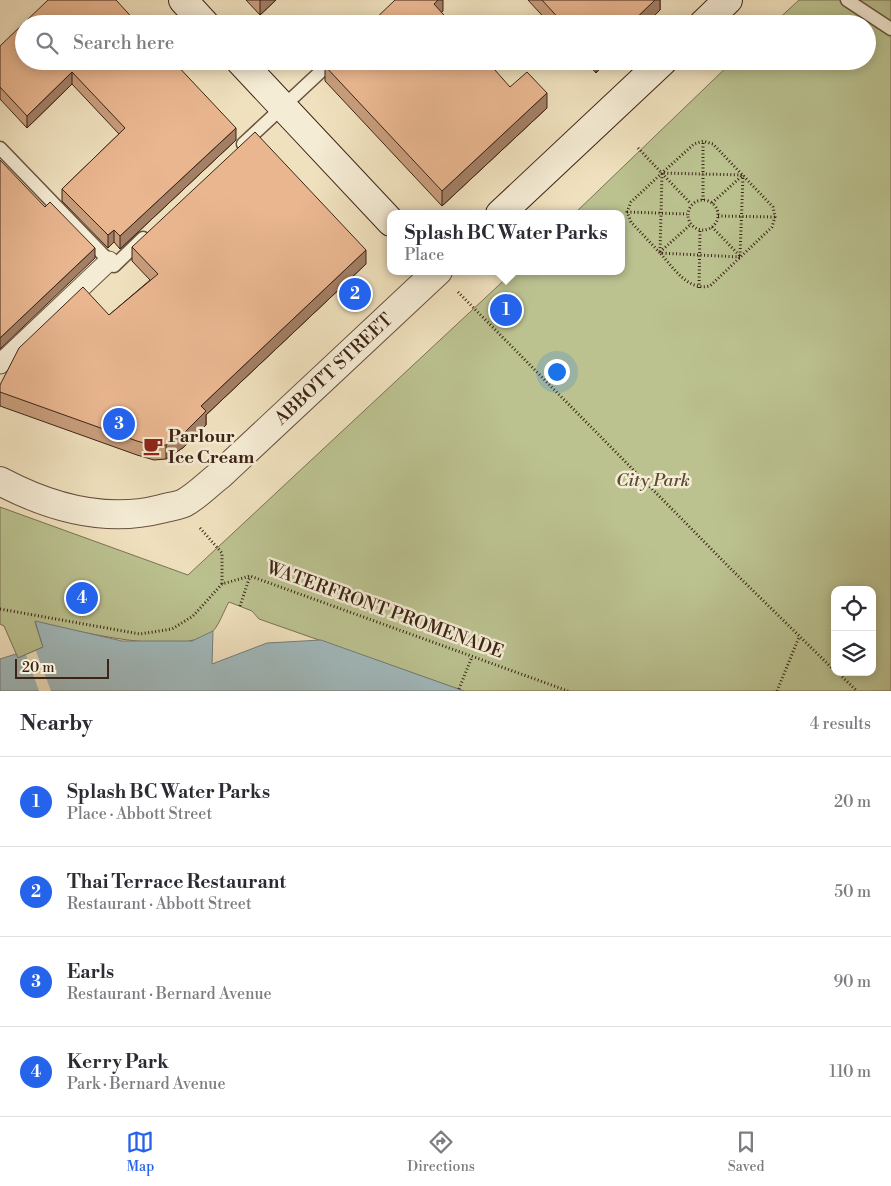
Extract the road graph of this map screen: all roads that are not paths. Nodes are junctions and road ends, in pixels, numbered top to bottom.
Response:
1 (183, 0) edge
2 (728, 0) edge
3 (847, 0) edge
4 (197, 15) edge
5 (712, 15) edge
6 (870, 15) edge
7 (876, 19) edge
8 (891, 29) edge
9 (248, 70) edge
10 (322, 70) edge
11 (653, 70) edge
12 (283, 107) junction
13 (0, 148) edge
14 (237, 150) edge
15 (504, 210) edge
16 (387, 218) edge
17 (150, 232) edge
18 (109, 261) junction
19 (434, 275) edge
20 (0, 364) edge
21 (0, 480) edge

1 - 4 street
2 - 5 street
3 - 6 lane
7 - 8 lane
9 - 12 street
10 - 12 lane
11 - 15 street
12 - 14 lane
12 - 16 street
13 - 18 lane
17 - 18 lane
18 - 20 street
19 - 21 street, ABBOTT STREET

